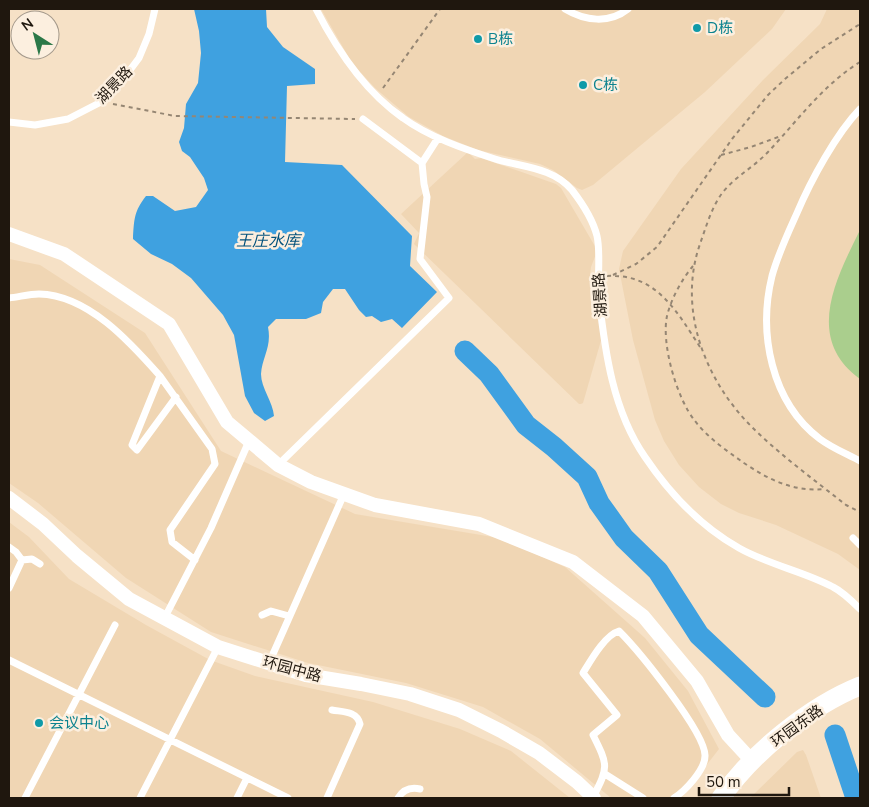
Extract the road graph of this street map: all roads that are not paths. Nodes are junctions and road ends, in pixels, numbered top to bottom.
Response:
1 (156, 9) edge
2 (316, 9) edge
3 (566, 9) edge
4 (628, 9) edge
5 (860, 109) edge
6 (363, 119) road end
7 (9, 122) edge
8 (438, 138) junction
9 (422, 162) junction
10 (9, 234) edge
11 (9, 298) edge
12 (160, 376) junction
13 (176, 397) junction
14 (249, 441) junction
15 (860, 461) edge
16 (278, 465) junction
17 (344, 494) junction
18 (9, 498) edge
19 (853, 538) dead end
20 (860, 545) edge
21 (9, 547) edge
22 (22, 560) junction
23 (195, 560) junction
24 (40, 564) dead end
25 (9, 588) edge
26 (860, 609) edge
27 (262, 615) dead end
28 (289, 616) junction
29 (164, 619) junction
30 (115, 625) dead end
31 (218, 647) junction
32 (9, 660) edge
33 (269, 663) junction
34 (860, 686) edge
35 (79, 695) junction
36 (332, 710) dead end
37 (170, 740) junction
38 (752, 761) junction
39 (605, 774) junction
40 (247, 778) junction
41 (420, 789) dead end
42 (25, 798) edge
43 (140, 798) edge
44 (237, 798) edge
45 (288, 798) edge
46 (326, 798) edge
47 (398, 798) edge
48 (594, 798) edge
49 (643, 798) edge
50 (674, 798) edge
51 (721, 798) edge

1 - 7 lane, 湖景路
2 - 8 lane, 湖景路
3 - 4 lane
5 - 15 lane
6 - 9 lane
8 - 9 lane
8 - 26 lane, 湖景路
9 - 16 lane
10 - 14 street
11 - 12 lane
12 - 13 lane
12 - 13 lane
13 - 23 lane
14 - 16 street
14 - 23 lane
16 - 17 street
17 - 28 lane
17 - 38 street
18 - 29 street, 环园中路
19 - 20 lane
21 - 22 lane
22 - 24 lane
22 - 25 lane
23 - 29 lane
27 - 28 lane
28 - 33 lane
29 - 31 street, 环园中路
30 - 35 lane
31 - 33 street, 环园中路
31 - 37 lane
32 - 35 lane
33 - 48 street, 环园中路
34 - 38 street, 环园东路
35 - 37 lane
35 - 42 lane
36 - 46 lane
37 - 40 lane
37 - 43 lane
38 - 51 street, 环园东路
39 - 48 lane
39 - 49 lane
39 - 50 lane
40 - 44 lane
40 - 45 lane
41 - 47 lane

